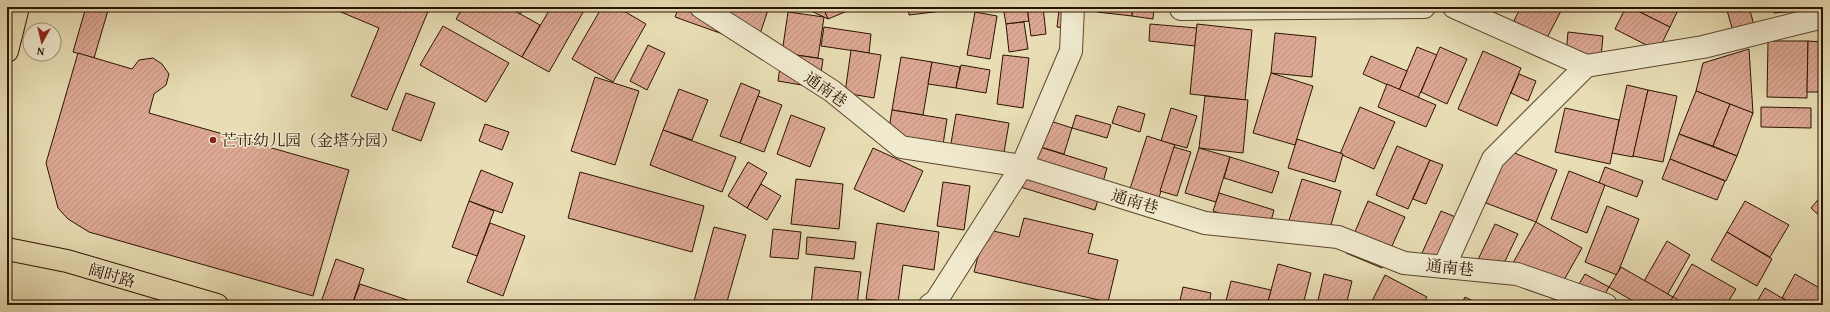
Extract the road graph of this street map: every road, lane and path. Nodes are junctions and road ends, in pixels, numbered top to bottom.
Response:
1 (18, 7) edge
2 (701, 7) edge
3 (1073, 7) edge
4 (1424, 7) edge
5 (1454, 7) edge
6 (1181, 9) dead end
7 (1823, 17) edge
8 (7, 51) edge
9 (1586, 66) junction
10 (1022, 166) junction
11 (7, 249) edge
12 (1444, 267) junction
13 (217, 305) edge
14 (930, 305) edge
15 (1606, 305) edge

1 - 8 main road
2 - 10 street, 通南巷
3 - 10 street
4 - 6 street
5 - 9 street
7 - 9 street
9 - 12 street
10 - 12 street, 通南巷
10 - 14 street
11 - 13 main road, 阔时路
12 - 15 street, 通南巷

